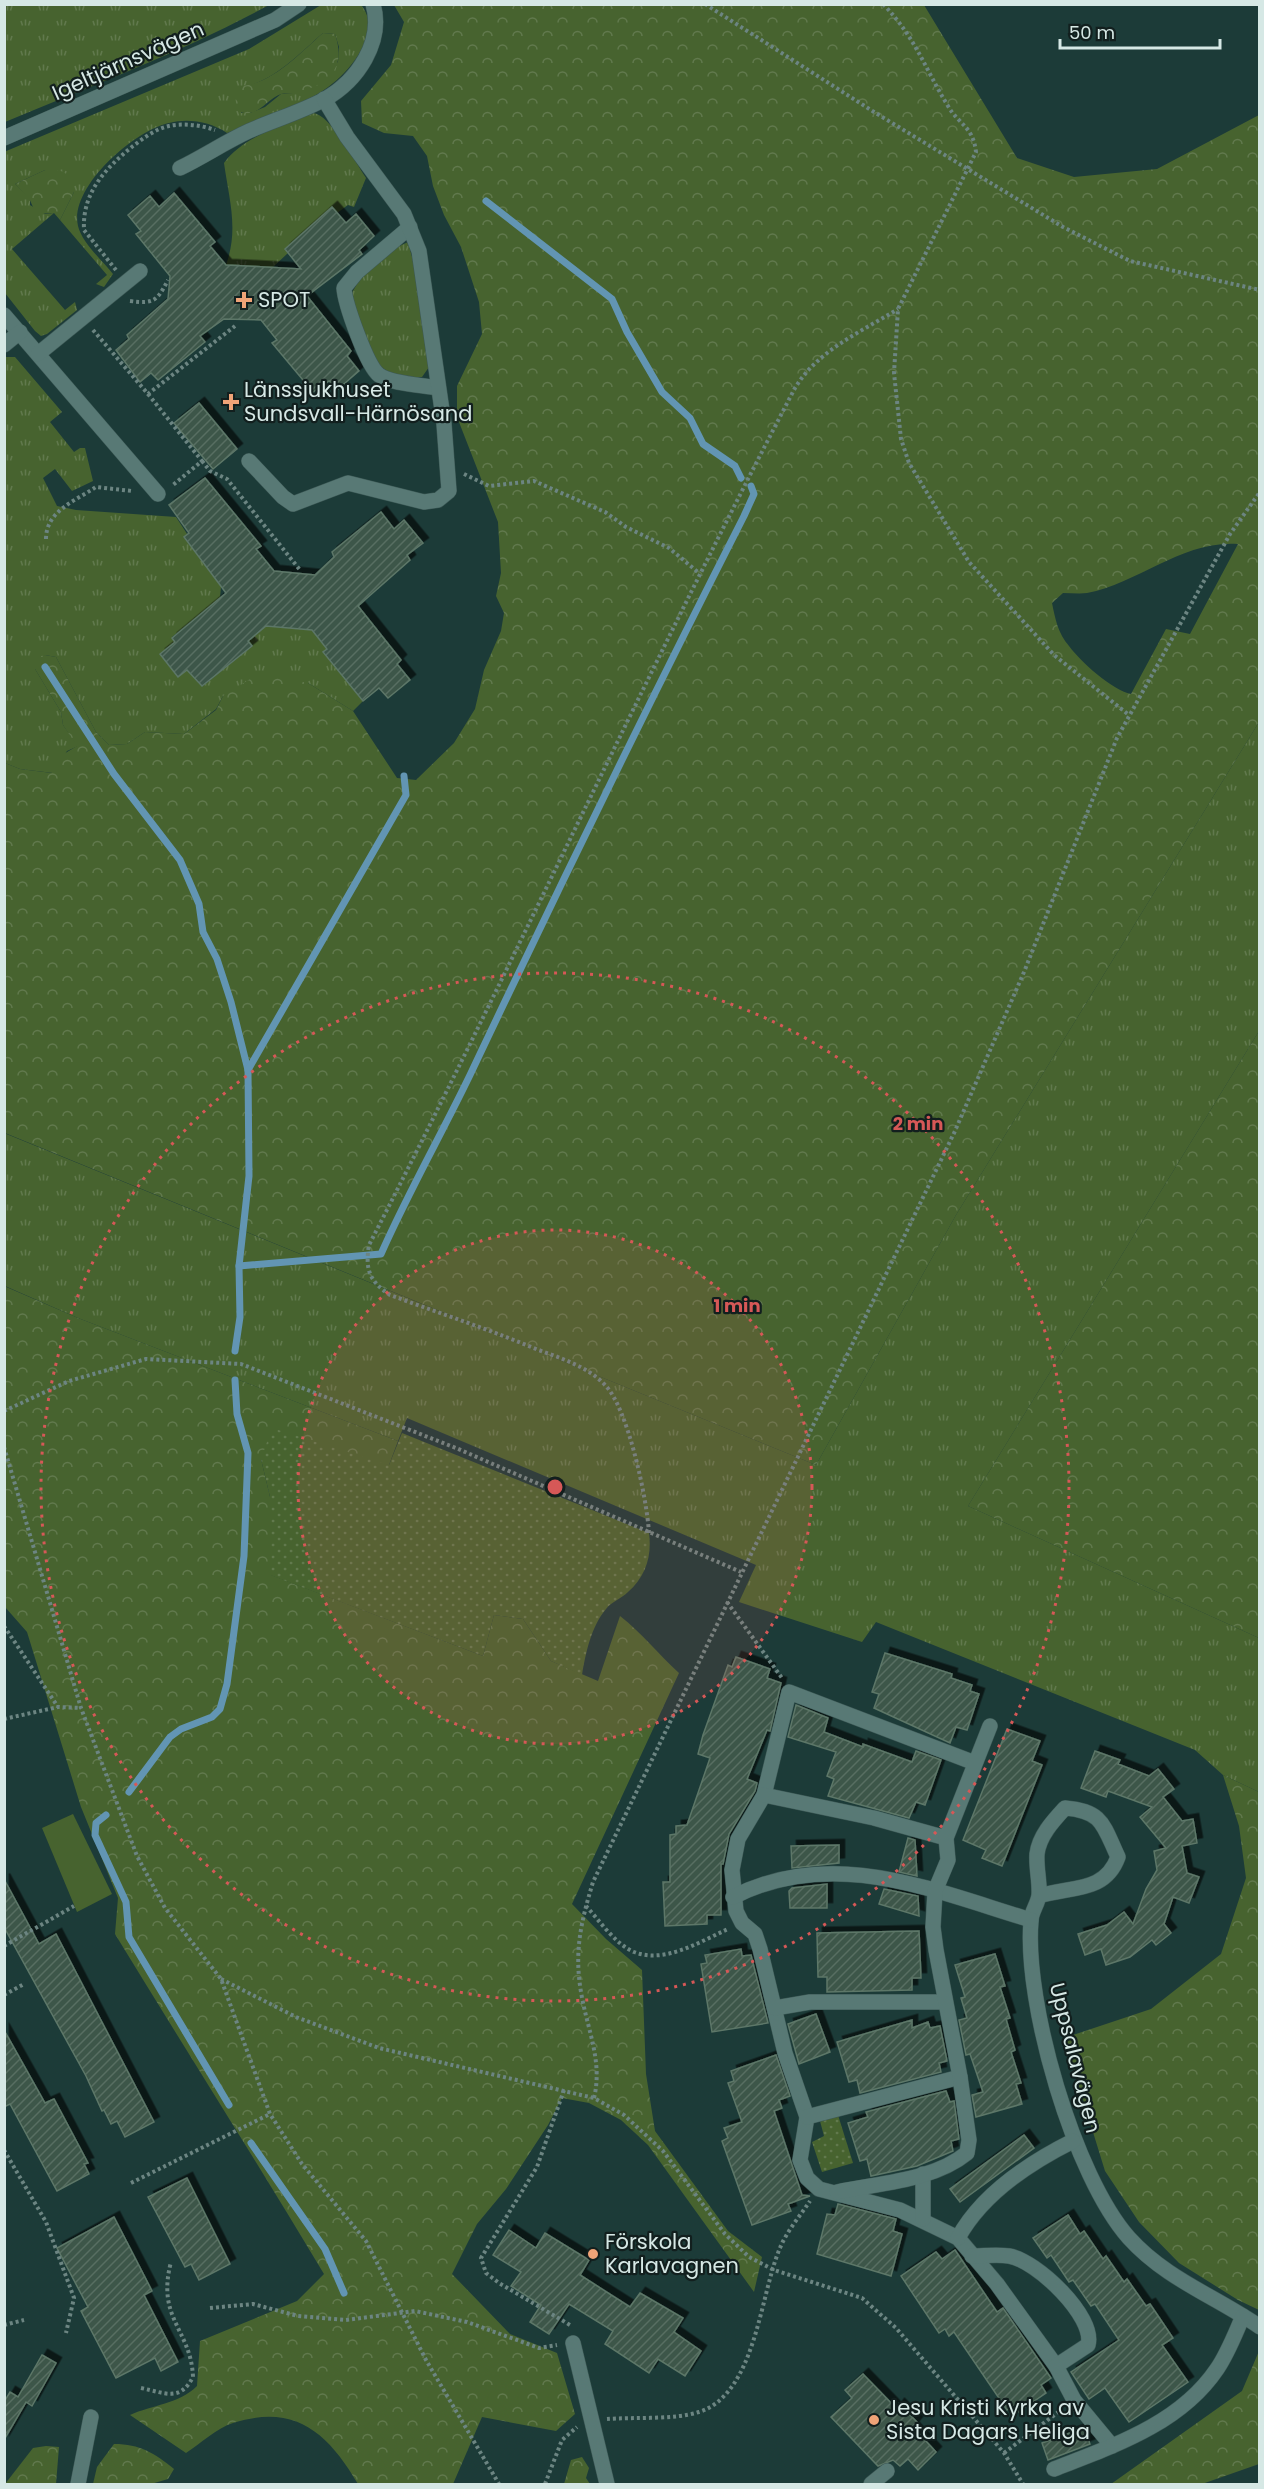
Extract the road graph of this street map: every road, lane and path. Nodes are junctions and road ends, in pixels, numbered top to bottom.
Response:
1 (299, 4) edge
2 (373, 4) edge
3 (705, 4) edge
4 (883, 4) edge
5 (324, 99) junction
6 (4, 138) edge
7 (228, 143) junction
8 (967, 167) junction
9 (180, 168) dead end
10 (410, 227) junction
11 (140, 271) dead end
12 (126, 282) junction
13 (1260, 290) edge
14 (898, 309) junction
15 (4, 315) edge
16 (87, 323) dead end
17 (235, 326) dead end
18 (20, 332) junction
19 (4, 345) edge
20 (38, 354) junction
21 (438, 388) junction
22 (148, 394) junction
23 (202, 461) junction
24 (249, 461) dead end
25 (449, 465) junction
26 (1260, 492) edge
27 (162, 493) junction
28 (46, 539) dead end
29 (300, 570) dead end
30 (699, 573) junction
31 (1129, 715) junction
32 (4, 1411) edge
33 (4, 1447) edge
34 (649, 1533) junction
35 (741, 1572) junction
36 (727, 1602) junction
37 (4, 1626) edge
38 (789, 1692) junction
39 (58, 1707) junction
40 (81, 1708) junction
41 (4, 1719) edge
42 (990, 1726) dead end
43 (975, 1763) junction
44 (764, 1795) junction
45 (946, 1838) junction
46 (935, 1891) junction
47 (1039, 1896) junction
48 (733, 1897) junction
49 (74, 1906) dead end
50 (586, 1906) junction
51 (1031, 1920) junction
52 (742, 1923) junction
53 (4, 1946) edge
54 (221, 1979) junction
55 (24, 1984) dead end
56 (4, 1995) edge
57 (945, 2002) junction
58 (775, 2008) junction
59 (960, 2077) junction
60 (564, 2090) junction
61 (594, 2098) junction
62 (270, 2114) junction
63 (807, 2116) junction
64 (1073, 2141) junction
65 (4, 2150) edge
66 (923, 2174) junction
67 (131, 2183) dead end
68 (827, 2191) junction
69 (923, 2220) junction
70 (958, 2238) junction
71 (972, 2256) junction
72 (171, 2262) dead end
73 (774, 2270) junction
74 (210, 2308) dead end
75 (402, 2312) junction
76 (1243, 2316) junction
77 (24, 2320) dead end
78 (4, 2325) edge
79 (1260, 2327) edge
80 (66, 2333) dead end
81 (573, 2343) junction
82 (1056, 2366) junction
83 (141, 2388) dead end
84 (1074, 2400) junction
85 (91, 2417) dead end
86 (591, 2420) junction
87 (1112, 2446) junction
88 (1004, 2453) junction
89 (1054, 2469) dead end
90 (887, 2472) dead end
91 (78, 2484) edge
92 (499, 2484) edge
93 (545, 2484) edge
94 (607, 2484) edge
95 (872, 2484) edge
96 (1023, 2484) edge

1 - 6 street, Igeltjärnsvägen
2 - 5 street
3 - 8 path
4 - 8 path
5 - 7 street
5 - 10 street
7 - 9 street
7 - 12 path
8 - 13 path
8 - 14 path
10 - 21 street
10 - 21 street
11 - 12 street
12 - 20 street
14 - 30 path
14 - 31 path
15 - 18 street
16 - 22 path
17 - 22 path
18 - 19 street
18 - 20 street
20 - 27 street
21 - 25 street
22 - 23 path
23 - 27 path
23 - 29 path
24 - 25 street
25 - 30 path
26 - 31 path
27 - 28 path
30 - 34 path
31 - 35 path
32 - 34 path
33 - 40 path
34 - 35 path
35 - 36 path
36 - 38 path
36 - 50 path
37 - 39 path
38 - 43 street
38 - 44 street
39 - 40 path
39 - 41 path
40 - 54 path
42 - 43 street
43 - 45 street
44 - 45 street
44 - 48 street
45 - 46 street
46 - 48 street
46 - 51 street
46 - 57 street
47 - 47 street, Uppsalavägen
47 - 51 street, Uppsalavägen
48 - 52 street
49 - 53 path
50 - 52 path
50 - 61 path
51 - 64 street, Uppsalavägen
52 - 58 street
54 - 60 path
54 - 62 path
55 - 56 path
57 - 58 street
57 - 59 street
58 - 63 street
59 - 63 street
59 - 66 street
60 - 61 path
60 - 81 path
61 - 73 path
62 - 67 path
62 - 75 path
63 - 68 street
64 - 70 street
64 - 76 street, Uppsalavägen
65 - 80 path
66 - 68 street
66 - 69 street
68 - 69 street
68 - 73 path
69 - 70 street
70 - 71 street
71 - 82 street
71 - 82 street
72 - 83 path
73 - 86 path
73 - 88 path
74 - 75 path
75 - 81 path
75 - 92 path
76 - 79 street, Uppsalavägen
76 - 87 street
77 - 78 path
81 - 86 street
82 - 84 street
84 - 87 street
84 - 88 path
85 - 91 street
86 - 93 path
86 - 94 street
87 - 89 street
88 - 96 path
90 - 95 street

